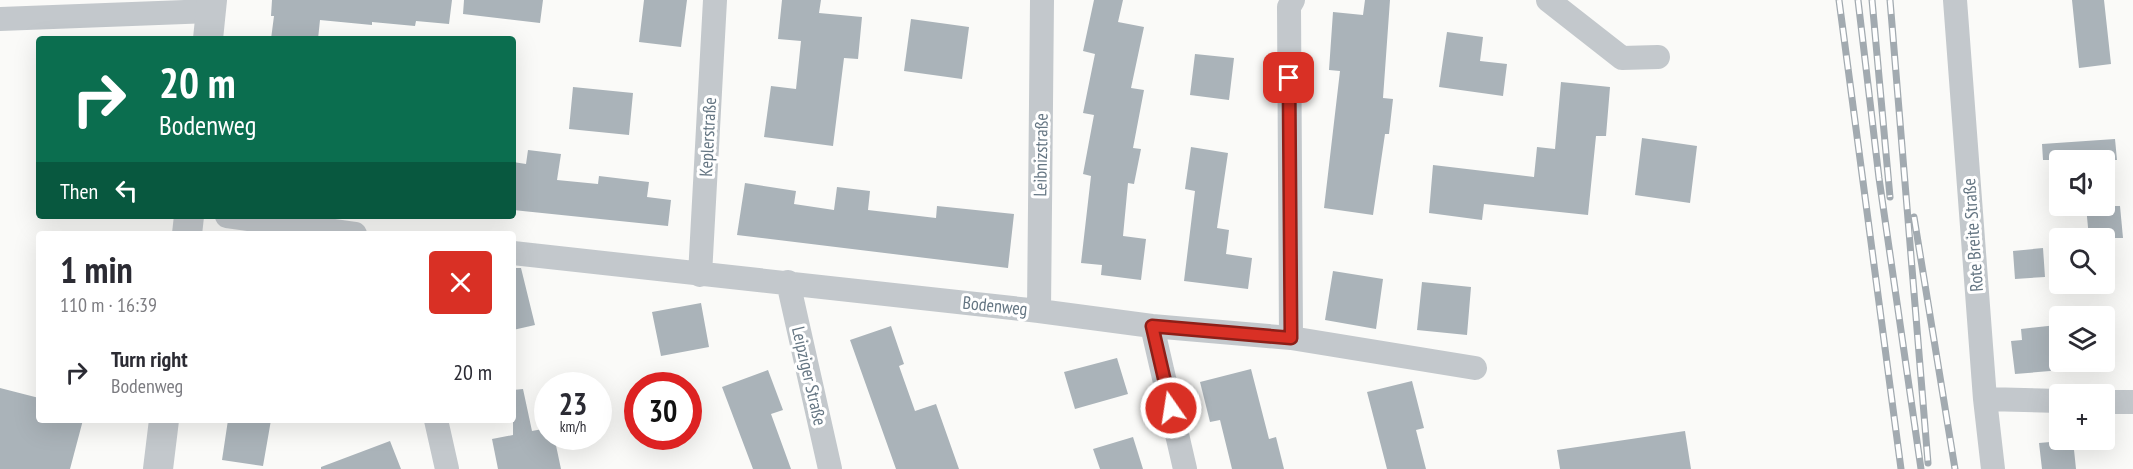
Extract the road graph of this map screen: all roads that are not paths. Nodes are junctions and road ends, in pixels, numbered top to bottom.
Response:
1 (715, 0) edge
2 (1042, 0) edge
3 (1293, 0) edge
4 (1548, 0) edge
5 (1955, 0) edge
6 (210, 17) edge
7 (0, 19) edge
8 (1658, 57) dead end
9 (248, 219) edge
10 (334, 231) edge
11 (516, 253) edge
12 (700, 274) junction
13 (788, 282) junction
14 (1039, 311) junction
15 (1152, 326) junction
16 (1291, 338) junction
17 (1475, 368) dead end
18 (1985, 399) junction
19 (2049, 401) edge
20 (2115, 402) edge
21 (2133, 402) edge
22 (164, 423) edge
23 (437, 423) edge
24 (158, 469) edge
25 (447, 469) edge
26 (831, 469) edge
27 (1185, 469) edge
28 (1993, 469) edge

1 - 12 street, Keplerstraße
2 - 14 street, Leibnizstraße
3 - 16 street
4 - 8 street
5 - 18 street, Rote Breite Straße
6 - 7 street
9 - 10 street
11 - 12 street, Bodenweg
12 - 13 street, Bodenweg
13 - 14 street, Bodenweg
13 - 26 street, Leipziger Straße
14 - 15 street, Bodenweg
15 - 16 street, Bodenweg
15 - 27 street
16 - 17 street, Bodenweg
18 - 19 street
18 - 28 street, Rote Breite Straße
20 - 21 street
22 - 24 street
23 - 25 street

